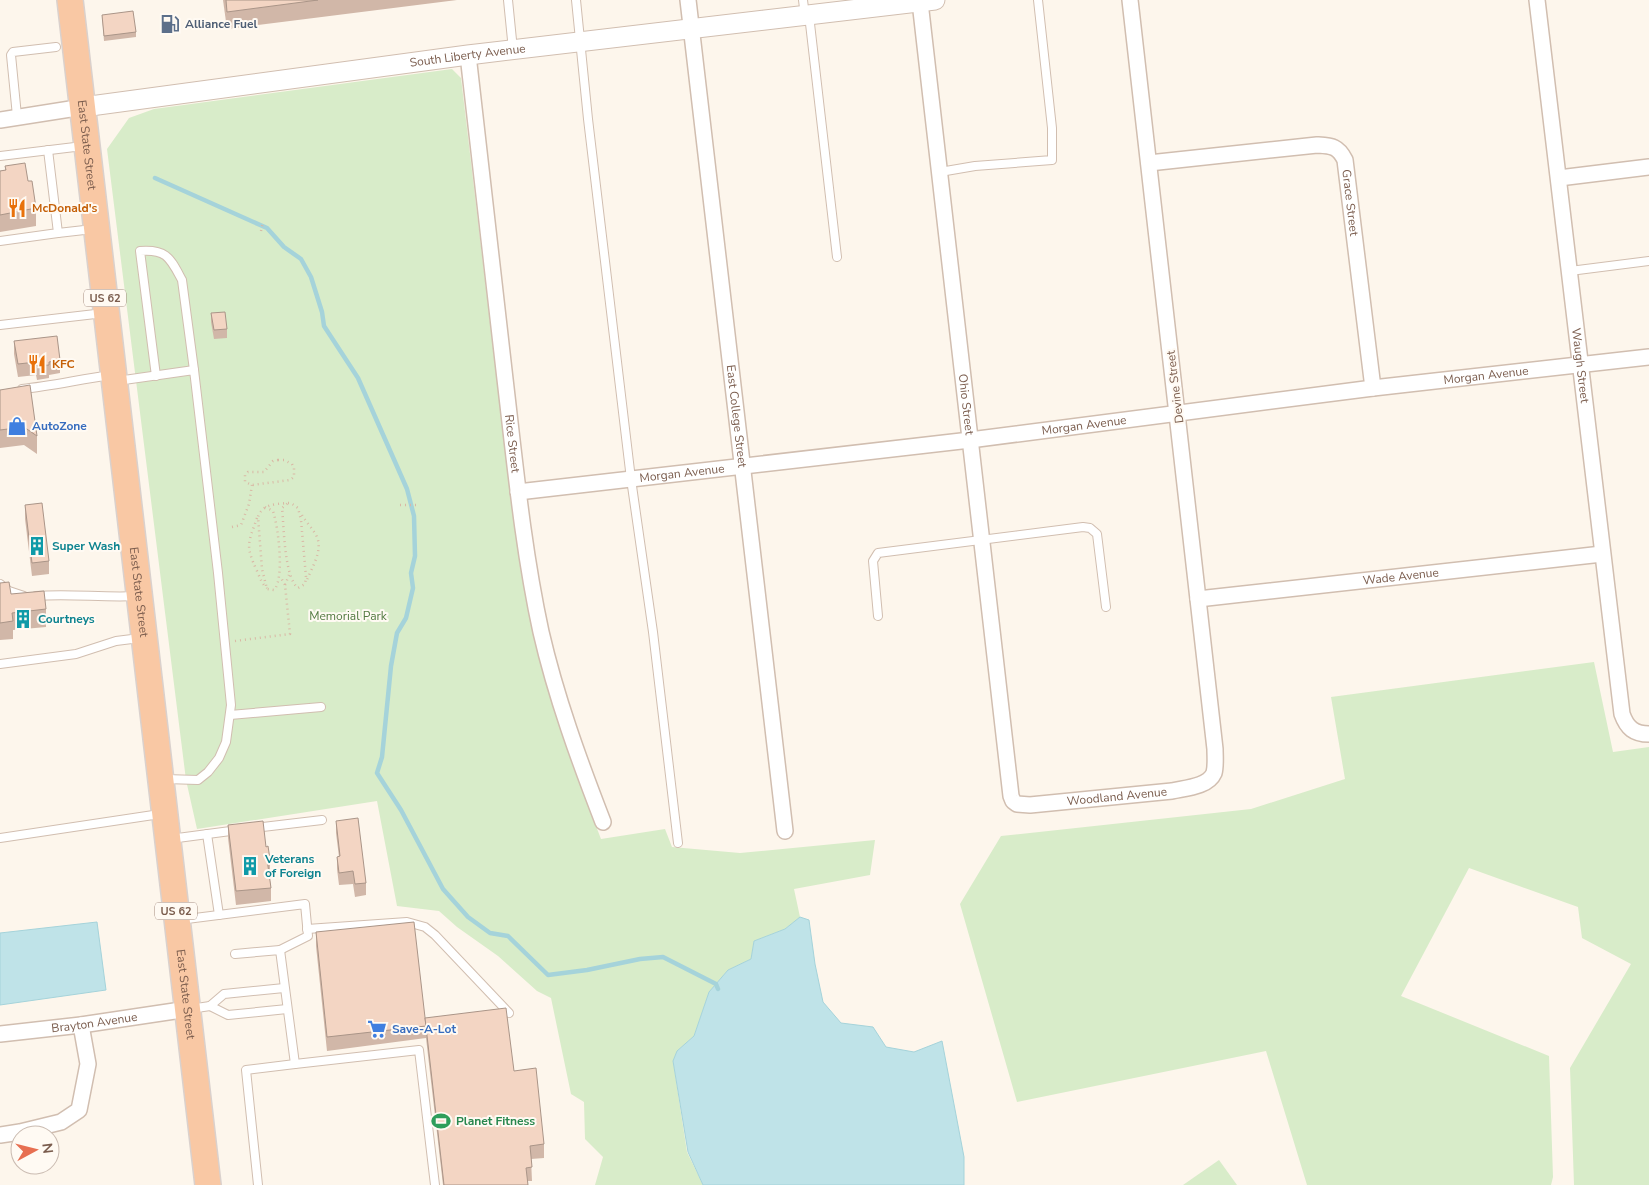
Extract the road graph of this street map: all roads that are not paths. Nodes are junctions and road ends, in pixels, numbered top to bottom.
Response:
1 (70, 0) edge
2 (508, 0) edge
3 (576, 0) edge
4 (688, 0) edge
5 (1038, 0) edge
6 (1130, 0) edge
7 (1537, 0) edge
8 (927, 1) edge
9 (806, 10) edge
10 (692, 29) junction
11 (582, 42) junction
12 (56, 47) dead end
13 (513, 50) junction
14 (468, 56) junction
15 (83, 107) junction
16 (17, 116) junction
17 (0, 120) edge
18 (87, 145) junction
19 (48, 150) junction
20 (0, 156) edge
21 (1149, 163) junction
22 (1649, 167) edge
23 (940, 172) junction
24 (1558, 178) junction
25 (97, 228) junction
26 (58, 233) junction
27 (0, 241) edge
28 (837, 257) dead end
29 (1649, 261) edge
30 (1570, 271) junction
31 (106, 313) junction
32 (0, 325) edge
33 (1649, 358) edge
34 (1581, 366) junction
35 (194, 370) junction
36 (156, 376) junction
37 (114, 378) junction
38 (1373, 388) junction
39 (10, 390) edge
40 (1178, 413) junction
41 (970, 440) junction
42 (744, 466) junction
43 (632, 479) junction
44 (518, 492) junction
45 (982, 540) junction
46 (1602, 554) junction
47 (0, 584) edge
48 (140, 596) junction
49 (1198, 599) junction
50 (1106, 607) dead end
51 (878, 616) dead end
52 (144, 638) junction
53 (0, 664) edge
54 (321, 707) dead end
55 (230, 715) junction
56 (1649, 734) edge
57 (1213, 774) joint
58 (161, 778) junction
59 (1017, 804) joint
60 (165, 814) junction
61 (322, 820) dead end
62 (603, 822) dead end
63 (786, 831) dead end
64 (207, 834) junction
65 (0, 838) edge
66 (168, 840) junction
67 (678, 843) dead end
68 (219, 915) junction
69 (177, 920) junction
70 (307, 928) junction
71 (280, 950) junction
72 (235, 954) dead end
73 (284, 988) junction
74 (199, 1008) junction
75 (287, 1009) junction
76 (509, 1013) edge
77 (81, 1025) junction
78 (0, 1034) edge
79 (295, 1064) junction
80 (0, 1135) edge
81 (208, 1185) edge
82 (258, 1185) edge
83 (435, 1185) edge

1 - 15 highway, East State Street / US 62
2 - 13 lane
3 - 11 lane
4 - 10 street, East College Street
5 - 23 lane
6 - 21 street, Devine Street
7 - 24 street, Waugh Street
8 - 9 street, South Liberty Avenue
8 - 23 street, Ohio Street
9 - 10 street, South Liberty Avenue
9 - 28 lane
10 - 11 street, South Liberty Avenue
10 - 42 street, East College Street
11 - 13 street, South Liberty Avenue
11 - 43 lane
12 - 16 lane
13 - 14 street, South Liberty Avenue
14 - 15 street, South Liberty Avenue
14 - 44 street, Rice Street
15 - 16 street, South Liberty Avenue
15 - 18 highway, East State Street / US 62
16 - 17 street, South Liberty Avenue
18 - 19 lane
18 - 25 highway, East State Street / US 62
19 - 20 lane
19 - 26 lane
21 - 38 street, Grace Street
21 - 40 street, Devine Street
22 - 24 street
23 - 41 street, Ohio Street
24 - 30 street, Waugh Street
25 - 26 lane
25 - 31 highway, East State Street / US 62
26 - 27 lane
29 - 30 lane
30 - 34 street, Waugh Street
31 - 32 lane
31 - 37 highway, East State Street / US 62
33 - 34 street, Morgan Avenue
34 - 38 street, Morgan Avenue
34 - 46 street, Waugh Street
35 - 36 lane
35 - 36 lane
35 - 55 lane
36 - 37 lane
37 - 39 lane
37 - 48 highway, East State Street / US 62
38 - 40 street, Morgan Avenue
40 - 41 street, Morgan Avenue
40 - 49 street, Devine Street
41 - 42 street, Morgan Avenue
41 - 45 street, Ohio Street
42 - 43 street, Morgan Avenue
42 - 63 street, East College Street
43 - 44 street, Morgan Avenue
43 - 67 lane
44 - 62 street, Rice Street
45 - 50 lane
45 - 51 lane
45 - 59 street, Ohio Street
46 - 49 street, Wade Avenue
46 - 56 street, Waugh Street
47 - 48 lane
48 - 52 highway, East State Street / US 62
49 - 57 street, Devine Street
52 - 53 lane
52 - 58 highway, East State Street / US 62
54 - 55 lane
55 - 58 lane
57 - 59 street, Woodland Avenue
58 - 60 highway, East State Street / US 62
60 - 65 lane
60 - 66 highway, East State Street / US 62
61 - 64 lane
64 - 66 lane
64 - 68 lane
66 - 69 highway, East State Street / US 62
68 - 69 lane
68 - 70 lane
69 - 74 highway, East State Street / US 62
70 - 71 lane
70 - 76 lane
71 - 72 lane
71 - 73 lane
73 - 74 lane
73 - 75 lane
74 - 75 lane
74 - 77 street, Brayton Avenue
74 - 81 highway, East State Street / US 62
75 - 79 lane
77 - 78 street, Brayton Avenue
77 - 80 street
79 - 82 lane
79 - 83 lane

